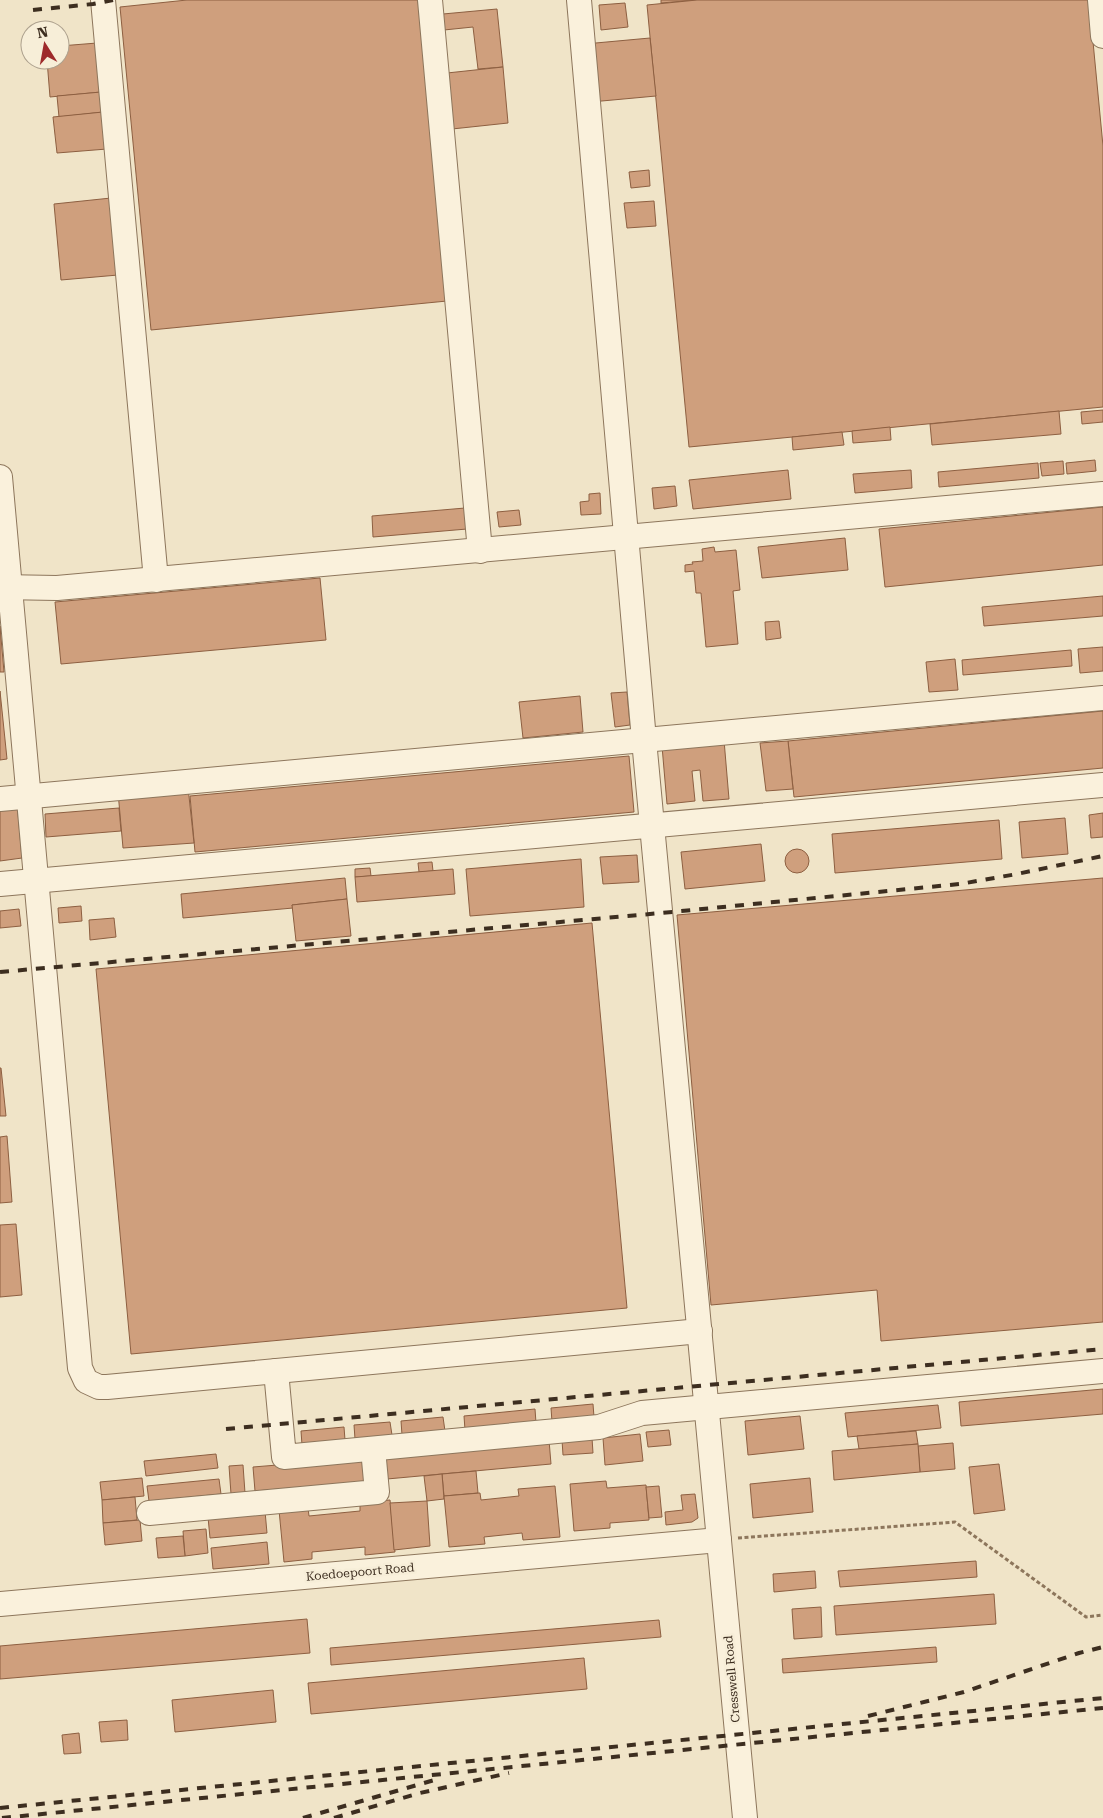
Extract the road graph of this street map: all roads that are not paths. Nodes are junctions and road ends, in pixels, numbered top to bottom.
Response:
1 (103, 0) edge
2 (430, 0) edge
3 (579, 0) edge
4 (1100, 0) edge
5 (1103, 36) edge
6 (0, 478) edge
7 (1103, 494) edge
8 (627, 538) junction
9 (480, 551) junction
10 (156, 580) junction
11 (5, 594) edge
12 (1103, 698) edge
13 (644, 740) junction
14 (1103, 785) edge
15 (29, 796) junction
16 (0, 798) edge
17 (652, 826) junction
18 (37, 880) junction
19 (0, 884) edge
20 (700, 1331) junction
21 (1103, 1370) edge
22 (276, 1371) junction
23 (707, 1407) junction
24 (373, 1448) junction
25 (149, 1514) dead end
26 (719, 1540) junction
27 (0, 1604) edge
28 (745, 1818) edge

1 - 10 street
2 - 9 street
3 - 8 street, Cresswell Road
4 - 5 street
6 - 11 street
7 - 8 street
8 - 9 street
8 - 13 street, Cresswell Road
9 - 10 street
10 - 11 street
11 - 15 street
12 - 13 street
13 - 15 street
13 - 17 street, Cresswell Road
14 - 17 street
15 - 16 street
15 - 18 street
17 - 18 street
17 - 20 street, Cresswell Road
18 - 19 street
18 - 22 street
20 - 22 street
20 - 23 street, Cresswell Road
21 - 23 street
22 - 24 street
23 - 24 street
23 - 26 street, Cresswell Road
24 - 25 street
26 - 27 street, Koedoepoort Road
26 - 28 street, Cresswell Road

